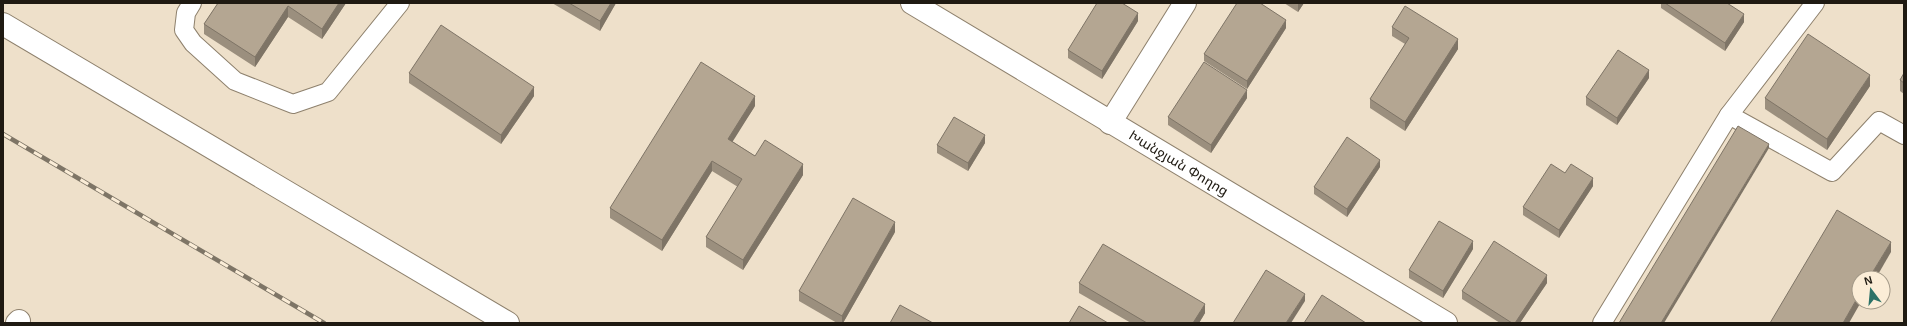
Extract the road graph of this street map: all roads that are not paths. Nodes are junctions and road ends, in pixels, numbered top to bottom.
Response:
1 (192, 3) edge
2 (400, 3) edge
3 (912, 3) edge
4 (1185, 3) edge
5 (1815, 3) edge
6 (3, 24) edge
7 (1729, 115) junction
8 (1110, 123) junction
9 (1904, 135) edge
10 (508, 323) edge
11 (1446, 323) edge
12 (1602, 323) edge

1 - 2 lane
3 - 8 street, Խանջյան Փողոց
4 - 8 street
5 - 7 lane
6 - 10 street
7 - 9 lane
7 - 12 lane
8 - 11 street, Խանջյան Փողոց

